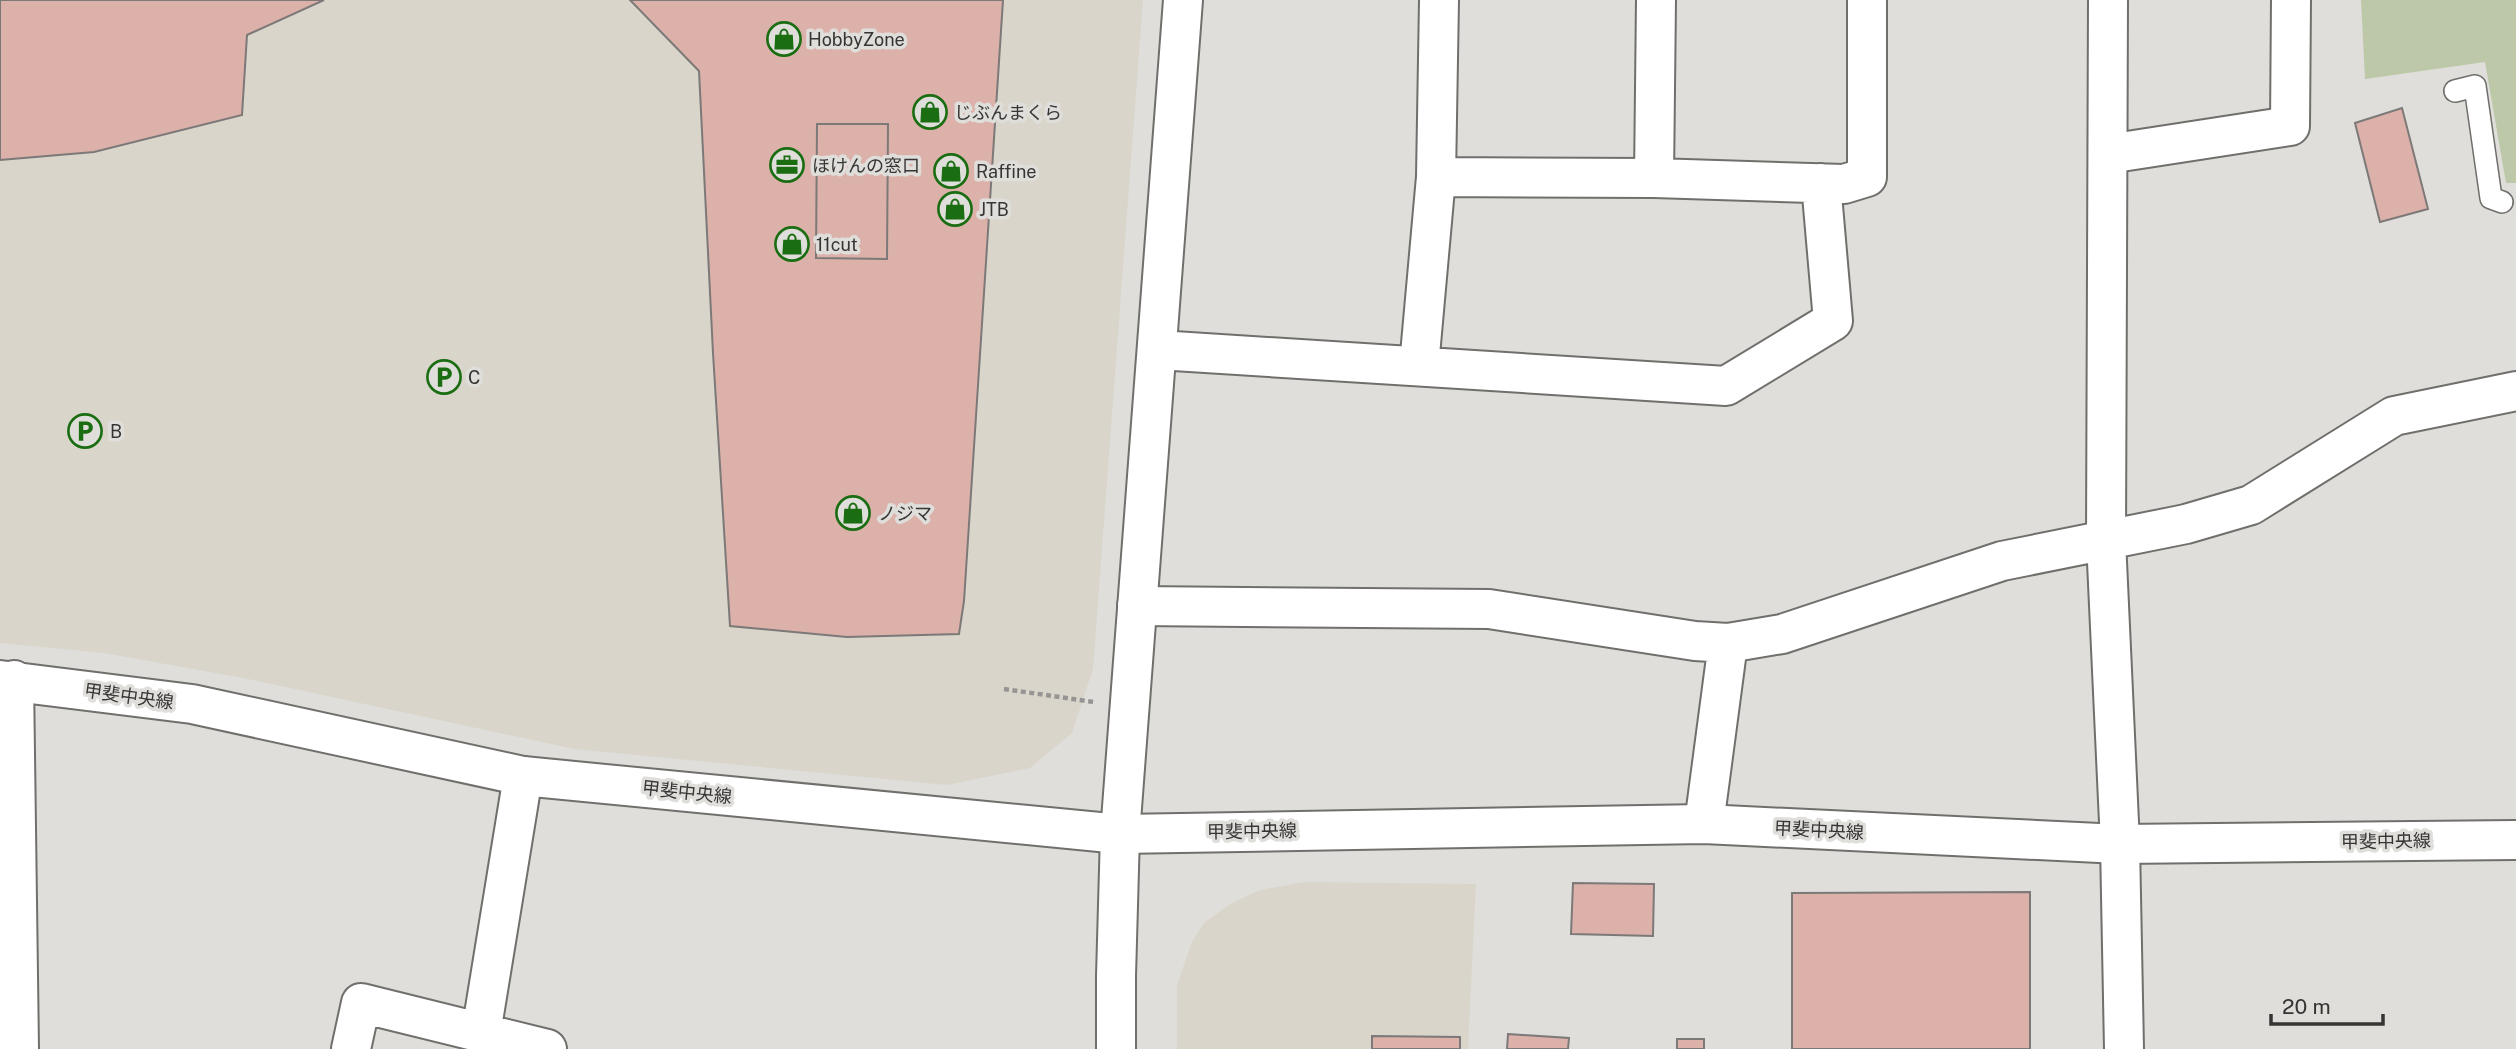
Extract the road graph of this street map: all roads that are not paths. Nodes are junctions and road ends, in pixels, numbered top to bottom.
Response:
1 (1183, 0) edge
2 (1439, 0) edge
3 (1656, 0) edge
4 (1867, 0) edge
5 (2108, 0) edge
6 (2291, 0) edge
7 (2455, 91) dead end
8 (2108, 155) junction
9 (1436, 177) junction
10 (1654, 178) junction
11 (1821, 183) junction
12 (2502, 202) dead end
13 (1158, 350) junction
14 (1419, 366) junction
15 (2516, 391) edge
16 (2106, 540) junction
17 (1138, 606) junction
18 (1728, 643) junction
19 (7, 680) edge
20 (523, 776) junction
21 (1704, 824) junction
22 (1121, 834) junction
23 (2516, 839) edge
24 (2120, 844) junction
25 (481, 1033) junction
26 (19, 1049) edge
27 (351, 1049) edge
28 (547, 1049) edge
29 (1116, 1049) edge
30 (2124, 1049) edge

1 - 13 street
2 - 9 street
3 - 10 street
4 - 11 street
5 - 8 street
6 - 8 street
7 - 12 lane
8 - 16 street
9 - 10 street
9 - 14 street
10 - 11 street
11 - 14 street
13 - 14 street
13 - 17 street
15 - 16 street
16 - 18 street
16 - 24 street
17 - 18 street
17 - 22 street
18 - 21 street
19 - 20 street, 甲斐中央線
19 - 26 street
20 - 22 street, 甲斐中央線
20 - 25 street
21 - 22 street, 甲斐中央線
21 - 24 street, 甲斐中央線
22 - 29 street
23 - 24 street, 甲斐中央線
24 - 30 street
25 - 27 street
25 - 28 street

